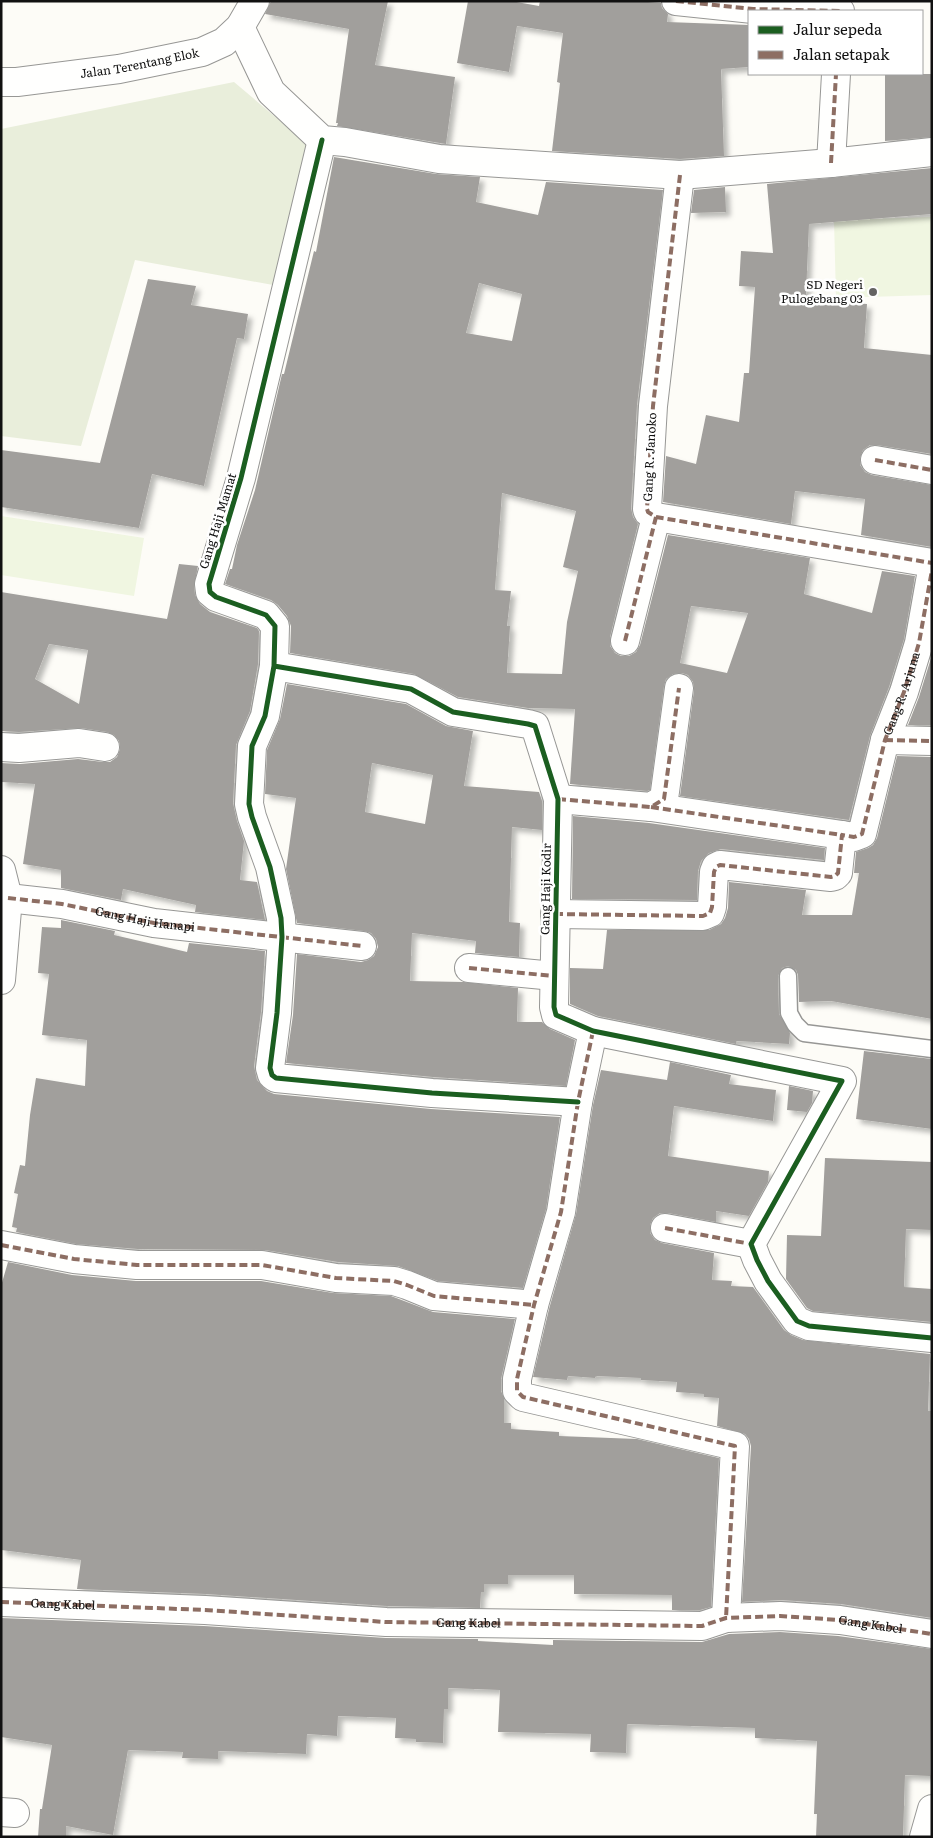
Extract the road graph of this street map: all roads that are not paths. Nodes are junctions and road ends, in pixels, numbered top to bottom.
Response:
1 (255, 1) edge
2 (676, 1) edge
3 (797, 10) edge
4 (240, 27) junction
5 (836, 75) edge
6 (1, 82) edge
7 (322, 140) junction
8 (932, 152) edge
9 (831, 163) junction
10 (680, 175) junction
11 (875, 460) dead end
12 (932, 470) edge
13 (656, 517) junction
14 (932, 563) edge
15 (932, 570) edge
16 (625, 642) dead end
17 (274, 666) junction
18 (679, 688) dead end
19 (885, 740) junction
20 (932, 741) edge
21 (1, 747) edge
22 (105, 747) dead end
23 (558, 799) junction
24 (651, 807) junction
25 (842, 835) junction
26 (1, 870) edge
27 (8, 898) junction
28 (555, 914) junction
29 (282, 937) junction
30 (362, 946) dead end
31 (469, 968) dead end
32 (554, 976) junction
33 (788, 976) dead end
34 (1, 980) edge
35 (593, 1031) junction
36 (932, 1049) edge
37 (578, 1102) junction
38 (665, 1228) dead end
39 (751, 1244) junction
40 (1, 1245) edge
41 (534, 1306) junction
42 (932, 1338) edge
43 (1, 1602) edge
44 (726, 1618) junction
45 (932, 1634) edge
46 (932, 1809) edge
47 (924, 1837) edge

1 - 4 street, Jalan Terentang Elok
2 - 3 street
4 - 6 street, Jalan Terentang Elok
4 - 7 street
5 - 9 street
7 - 10 street
7 - 17 street, Gang Haji Mamat
8 - 9 street
9 - 10 street
10 - 13 street, Gang R. Janoko
11 - 12 street
13 - 14 street, Gang R. Janoko
13 - 16 street
15 - 19 street, Gang R. Arjuna
17 - 23 street, Gang Haji Kodir
17 - 29 street, Gang Haji Mamat
18 - 24 street
19 - 20 street, Gang R. Arjuna
19 - 25 street
21 - 22 street
23 - 24 street
23 - 28 street, Gang Haji Kodir
24 - 25 street
25 - 28 street
26 - 27 street
27 - 29 street, Gang Haji Hanapi
27 - 34 street
28 - 32 street, Gang Haji Kodir
29 - 30 street, Gang Haji Hanapi
29 - 37 street, Gang Haji Mamat
31 - 32 street
32 - 35 street, Gang Haji Kodir
33 - 36 lane
35 - 37 street
35 - 39 street
37 - 41 street
38 - 39 street
39 - 42 street
40 - 41 street
41 - 44 street
43 - 44 street, Gang Kabel
44 - 45 street, Gang Kabel
46 - 47 street

